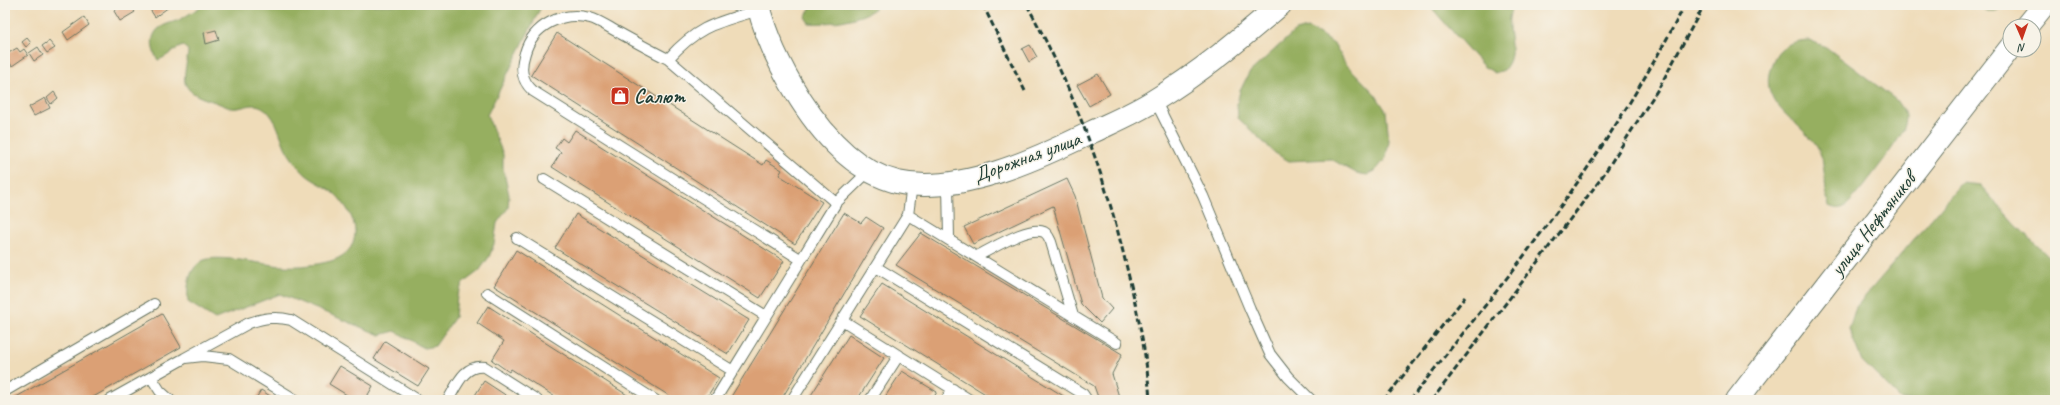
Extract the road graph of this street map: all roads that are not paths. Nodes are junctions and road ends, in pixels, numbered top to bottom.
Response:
1 (1280, 5) edge
2 (2044, 5) edge
3 (758, 8) edge
4 (2034, 18) edge
5 (2002, 58) edge
6 (668, 59) junction
7 (1155, 100) junction
8 (870, 170) junction
9 (544, 179) dead end
10 (948, 183) junction
11 (912, 184) junction
12 (836, 203) junction
13 (908, 214) junction
14 (517, 238) dead end
15 (949, 238) junction
16 (977, 256) junction
17 (800, 260) junction
18 (876, 267) junction
19 (488, 293) dead end
20 (154, 304) dead end
21 (766, 316) junction
22 (1072, 316) junction
23 (842, 320) junction
24 (1117, 343) dead end
25 (899, 355) junction
26 (185, 358) junction
27 (733, 371) junction
28 (151, 377) junction
29 (953, 389) junction
30 (5, 391) edge
31 (110, 400) edge
32 (170, 400) edge
33 (296, 400) edge
34 (418, 400) edge
35 (448, 400) edge
36 (537, 400) edge
37 (655, 400) edge
38 (715, 400) edge
39 (792, 400) edge
40 (870, 400) edge
41 (946, 400) edge
42 (970, 400) edge
43 (1087, 400) edge
44 (1311, 400) edge
45 (1738, 400) edge

1 - 7 street, Дорожная улица
2 - 4 street
3 - 6 lane
3 - 8 street, Дорожная улица
5 - 45 street, улица Нефтяников
6 - 12 lane
6 - 17 lane
7 - 10 street, Дорожная улица
7 - 44 lane
8 - 11 street, Дорожная улица
8 - 12 lane
9 - 21 lane
10 - 11 street, Дорожная улица
10 - 15 lane
11 - 13 lane
12 - 17 lane
13 - 15 lane
13 - 18 lane
14 - 27 lane
15 - 16 lane
16 - 22 lane
16 - 22 lane
17 - 21 lane
18 - 23 lane
18 - 43 lane
19 - 37 lane
20 - 30 lane
21 - 27 lane
22 - 24 lane
23 - 25 lane
23 - 39 lane
25 - 29 lane
25 - 40 lane
26 - 28 lane
26 - 33 lane
26 - 34 lane
27 - 38 lane
28 - 31 lane
28 - 32 lane
29 - 41 lane
29 - 42 lane
35 - 36 lane

